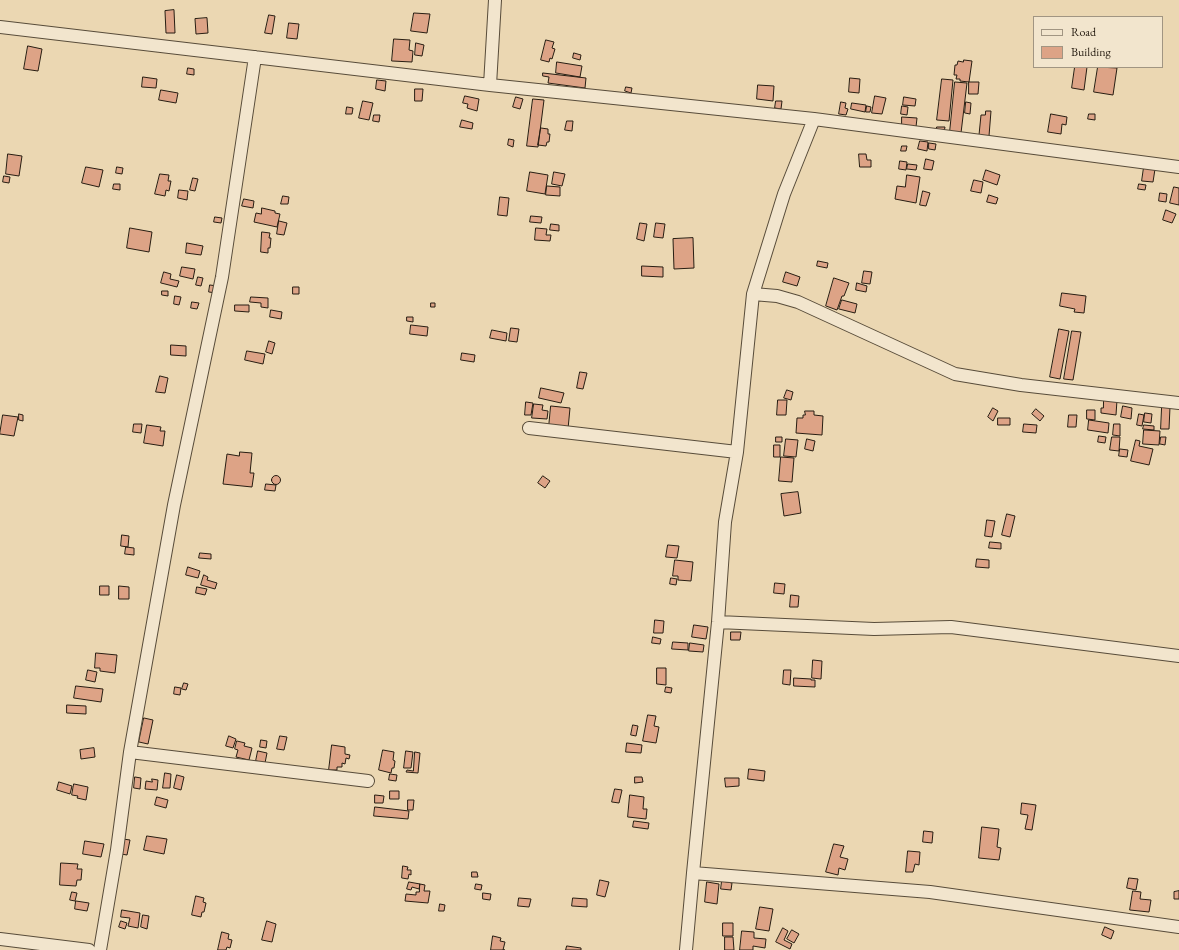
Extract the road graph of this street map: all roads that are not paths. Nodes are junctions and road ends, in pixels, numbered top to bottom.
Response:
1 (495, 0) edge
2 (0, 27) edge
3 (255, 57) junction
4 (490, 85) junction
5 (814, 118) junction
6 (1179, 167) edge
7 (753, 294) junction
8 (1179, 404) edge
9 (529, 428) dead end
10 (737, 452) junction
11 (718, 622) junction
12 (1179, 656) edge
13 (130, 752) junction
14 (368, 781) dead end
15 (693, 873) junction
16 (1179, 927) edge
17 (0, 939) edge
18 (89, 950) edge
19 (100, 950) edge
20 (686, 950) edge

1 - 4 street
2 - 3 street
3 - 4 street
3 - 13 street
4 - 5 street
5 - 6 street
5 - 7 street
7 - 8 street
7 - 10 street
9 - 10 street
10 - 11 street
11 - 12 street
11 - 15 street
13 - 14 street
13 - 19 street
15 - 16 street
15 - 20 street
17 - 18 street

